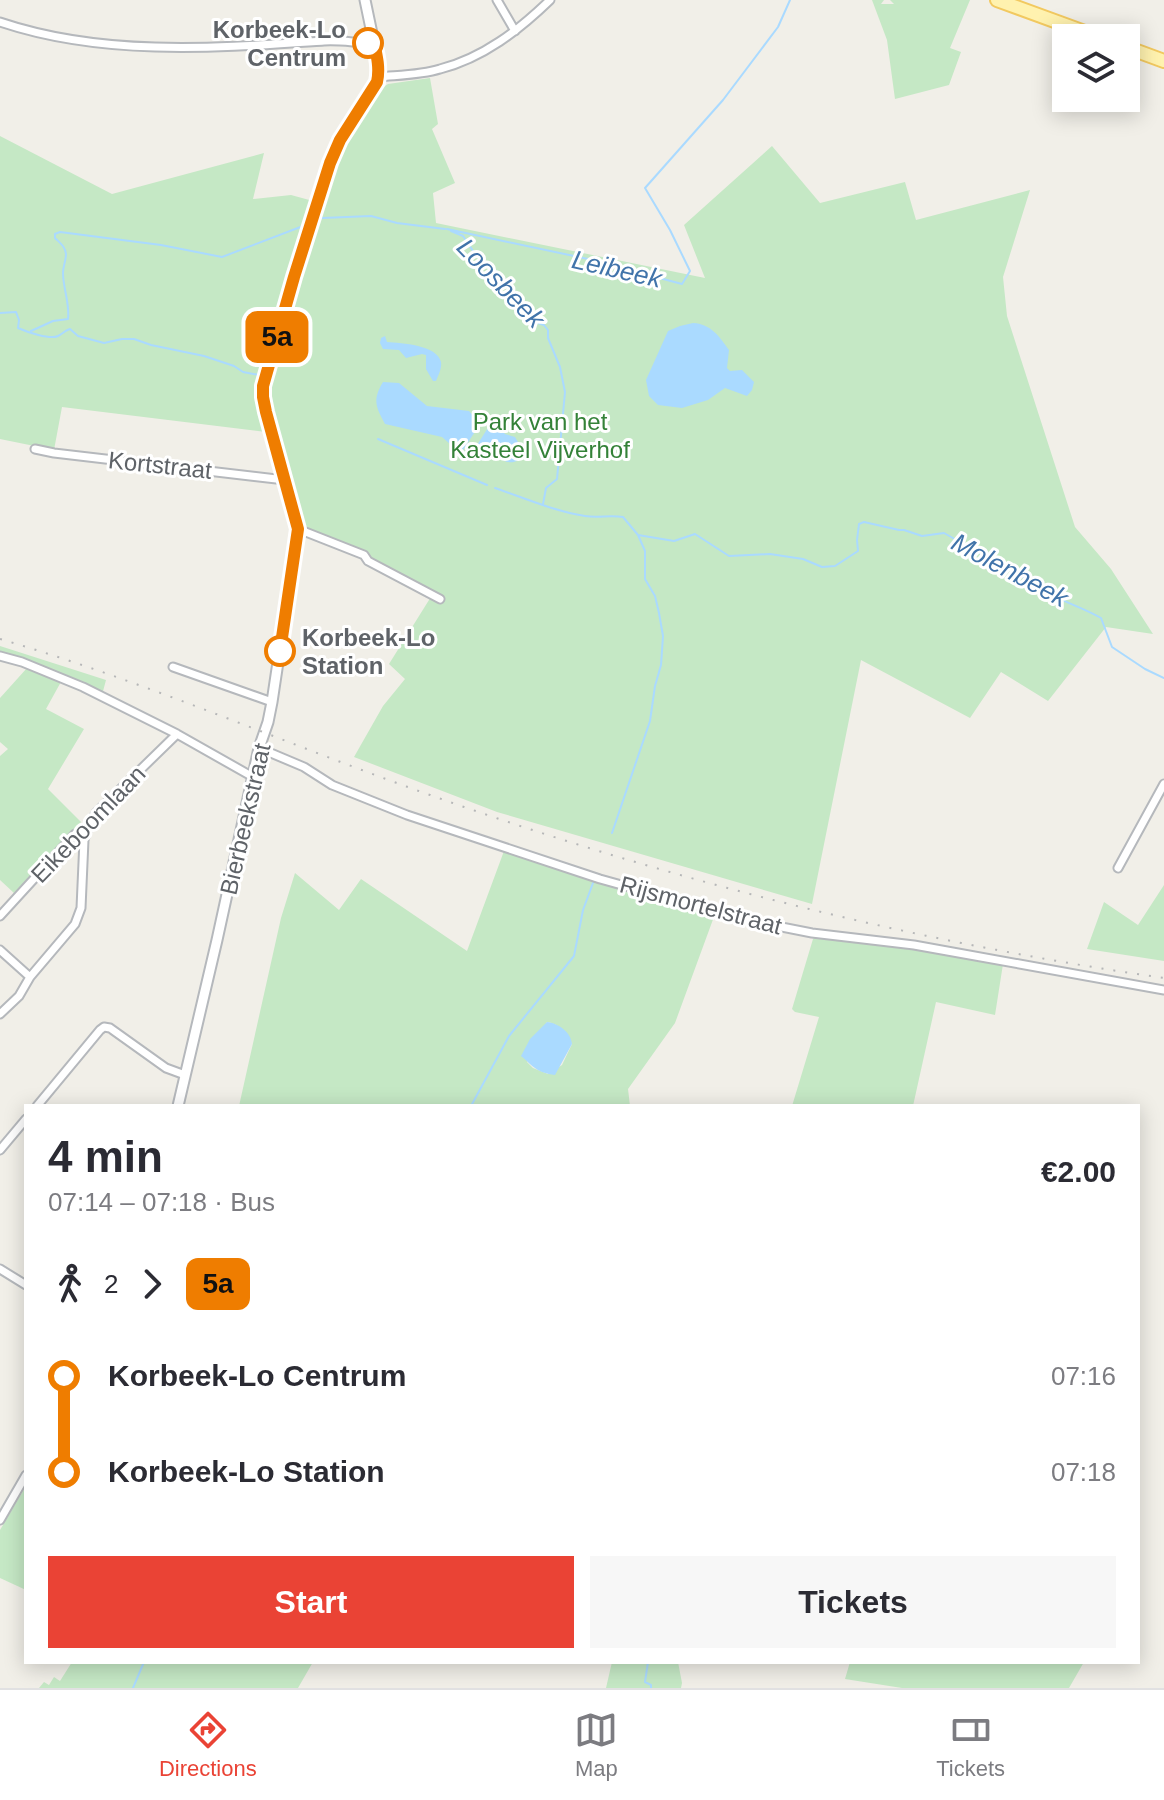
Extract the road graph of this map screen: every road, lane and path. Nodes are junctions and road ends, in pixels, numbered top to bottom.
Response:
1 (365, 0) edge
2 (497, 0) edge
3 (550, 0) edge
4 (997, 0) edge
5 (0, 22) edge
6 (1063, 24) edge
7 (515, 31) junction
8 (374, 43) junction
9 (1140, 52) edge
10 (1164, 61) edge
11 (378, 77) junction
12 (35, 449) dead end
13 (285, 480) junction
14 (298, 529) junction
15 (440, 599) dead end
16 (0, 656) edge
17 (173, 667) dead end
18 (272, 702) junction
19 (177, 734) junction
20 (259, 748) junction
21 (253, 777) junction
22 (1164, 784) edge
23 (85, 834) junction
24 (1118, 868) dead end
25 (0, 916) edge
26 (0, 950) edge
27 (30, 977) junction
28 (1164, 990) edge
29 (0, 1014) edge
30 (185, 1075) junction
31 (44, 1098) junction
32 (39, 1104) edge
33 (52, 1104) edge
34 (178, 1104) edge
35 (24, 1121) edge
36 (0, 1150) edge
37 (0, 1269) edge
38 (24, 1284) edge
39 (24, 1478) edge
40 (0, 1520) edge

1 - 8 street
2 - 7 street
3 - 7 street
4 - 6 main road
5 - 8 street
7 - 11 street
8 - 11 street
9 - 10 main road
11 - 13 street, Bierbeekstraat
12 - 13 street, Kortstraat
13 - 14 street, Bierbeekstraat
14 - 15 street
14 - 18 street, Bierbeekstraat
16 - 19 street
17 - 18 street
18 - 20 street, Bierbeekstraat
19 - 21 street
19 - 23 street, Eikeboomlaan
20 - 21 street, Bierbeekstraat
20 - 28 street, Rijsmortelstraat
21 - 30 street, Bierbeekstraat
22 - 24 street
23 - 25 street, Eikeboomlaan
23 - 27 street
26 - 27 street
27 - 29 street
30 - 31 street
30 - 34 street, Bierbeekstraat
31 - 32 street
31 - 33 street
35 - 36 street
37 - 38 street
39 - 40 street

